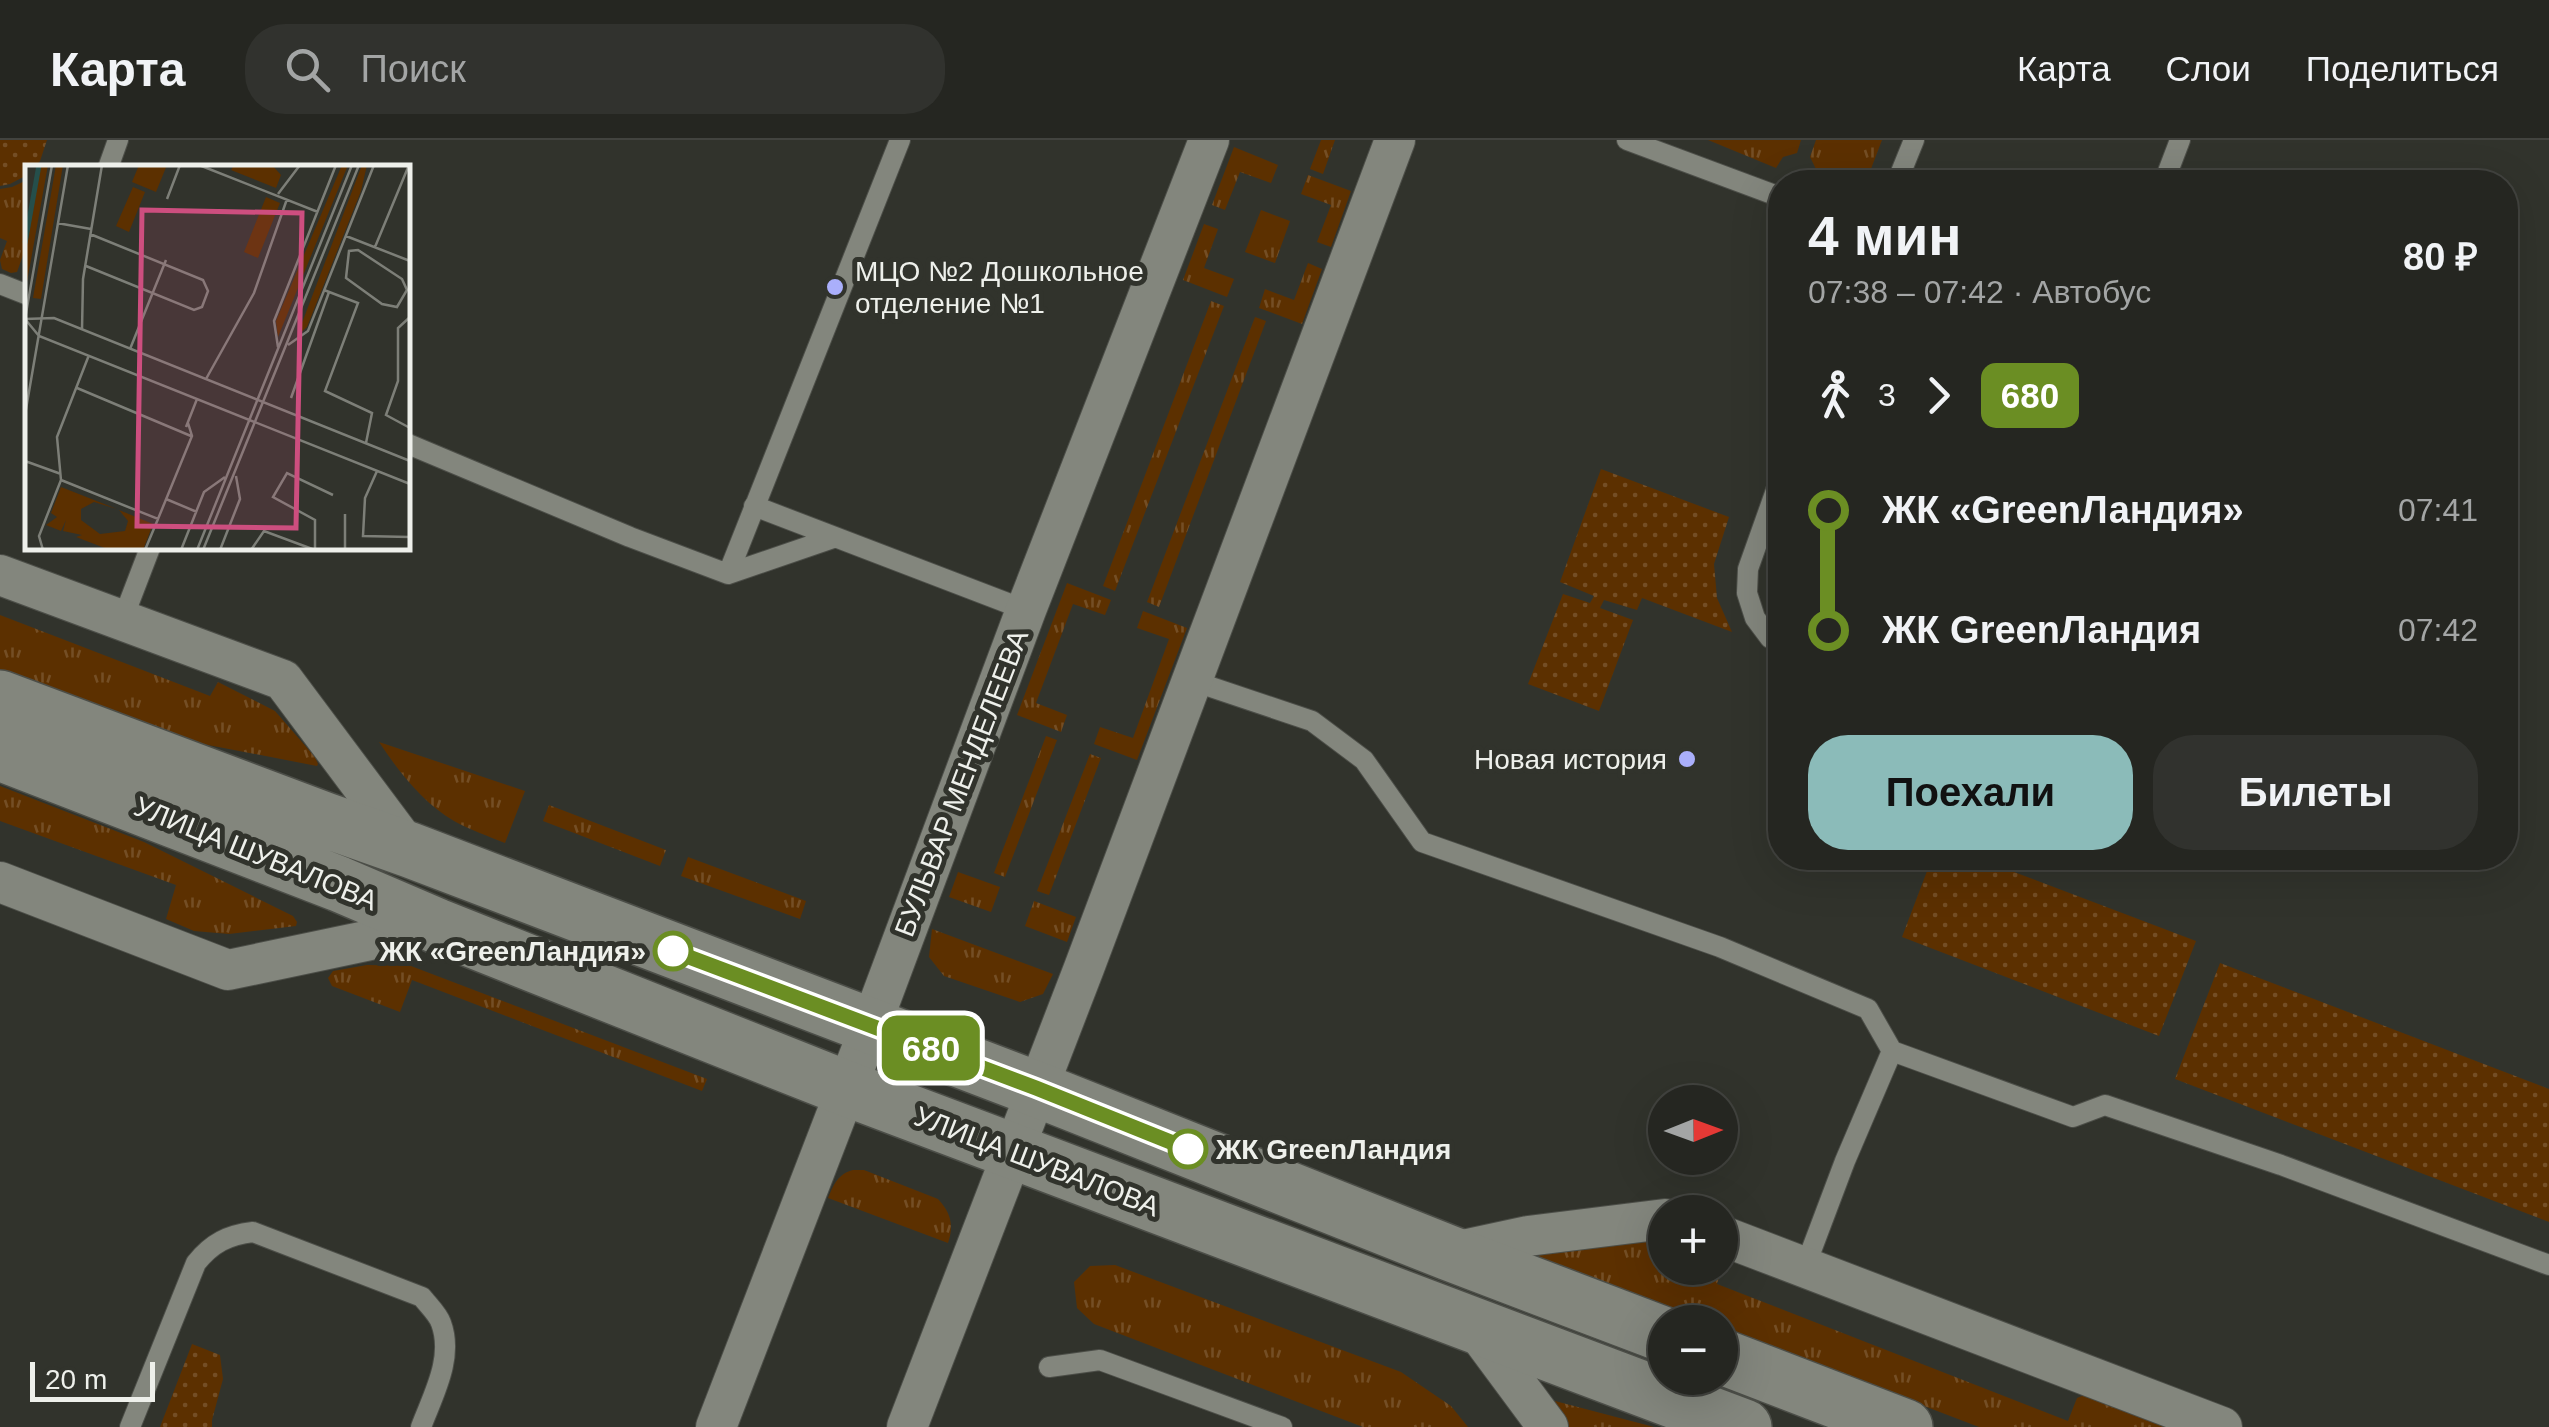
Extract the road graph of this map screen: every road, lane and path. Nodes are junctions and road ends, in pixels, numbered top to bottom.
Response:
1 (118, 140) edge
2 (900, 140) edge
3 (1209, 140) edge
4 (1395, 140) edge
5 (1627, 140) edge
6 (1914, 140) edge
7 (2180, 140) edge
8 (109, 165) edge
9 (1902, 170) edge
10 (2169, 170) edge
11 (1768, 193) edge
12 (0, 284) edge
13 (25, 294) edge
14 (410, 445) edge
15 (754, 506) junction
16 (1768, 513) edge
17 (833, 538) junction
18 (149, 550) edge
19 (728, 574) junction
20 (0, 575) edge
21 (1026, 610) junction
22 (122, 621) junction
23 (1768, 635) edge
24 (1190, 680) junction
25 (0, 698) edge
26 (0, 753) edge
27 (410, 850) junction
28 (0, 882) edge
29 (437, 926) junction
30 (871, 1025) junction
31 (1892, 1051) junction
32 (845, 1088) junction
33 (1036, 1088) junction
34 (1012, 1152) junction
35 (1648, 1221) edge
36 (1738, 1242) edge
37 (1449, 1253) junction
38 (2549, 1265) edge
39 (1805, 1267) junction
40 (1474, 1327) junction
41 (1648, 1329) edge
42 (1738, 1363) edge
43 (1048, 1367) dead end
44 (130, 1427) edge
45 (420, 1427) edge
46 (716, 1427) edge
47 (907, 1427) edge
48 (1282, 1427) edge
49 (1548, 1427) edge
50 (1744, 1427) edge
51 (1905, 1427) edge
52 (2222, 1427) edge

1 - 8 lane
2 - 15 lane
3 - 21 street, БУЛЬВАР МЕНДЕЛЕЕВА
4 - 24 street
5 - 11 lane
6 - 9 lane
7 - 10 lane
12 - 13 lane
14 - 19 lane
15 - 17 lane
15 - 19 lane
16 - 23 lane
17 - 19 lane
17 - 21 lane
18 - 22 lane
20 - 22 street
21 - 30 street, БУЛЬВАР МЕНДЕЛЕЕВА
22 - 27 street
24 - 31 lane
24 - 33 street
25 - 27 street, УЛИЦА ШУВАЛОВА
26 - 29 street, УЛИЦА ШУВАЛОВА
27 - 30 street, УЛИЦА ШУВАЛОВА
28 - 29 street
29 - 32 street, УЛИЦА ШУВАЛОВА
30 - 32 street, БУЛЬВАР МЕНДЕЛЕЕВА
30 - 33 street, УЛИЦА ШУВАЛОВА
31 - 38 lane
31 - 39 lane
32 - 34 street, УЛИЦА ШУВАЛОВА
32 - 46 street, БУЛЬВАР МЕНДЕЛЕЕВА
33 - 34 street
33 - 37 street, УЛИЦА ШУВАЛОВА
34 - 40 street, УЛИЦА ШУВАЛОВА
34 - 47 street
35 - 37 street
36 - 39 street
37 - 41 street, УЛИЦА ШУВАЛОВА
39 - 52 street
40 - 49 street
40 - 50 street, УЛИЦА ШУВАЛОВА
42 - 51 street
43 - 48 lane
44 - 45 lane

